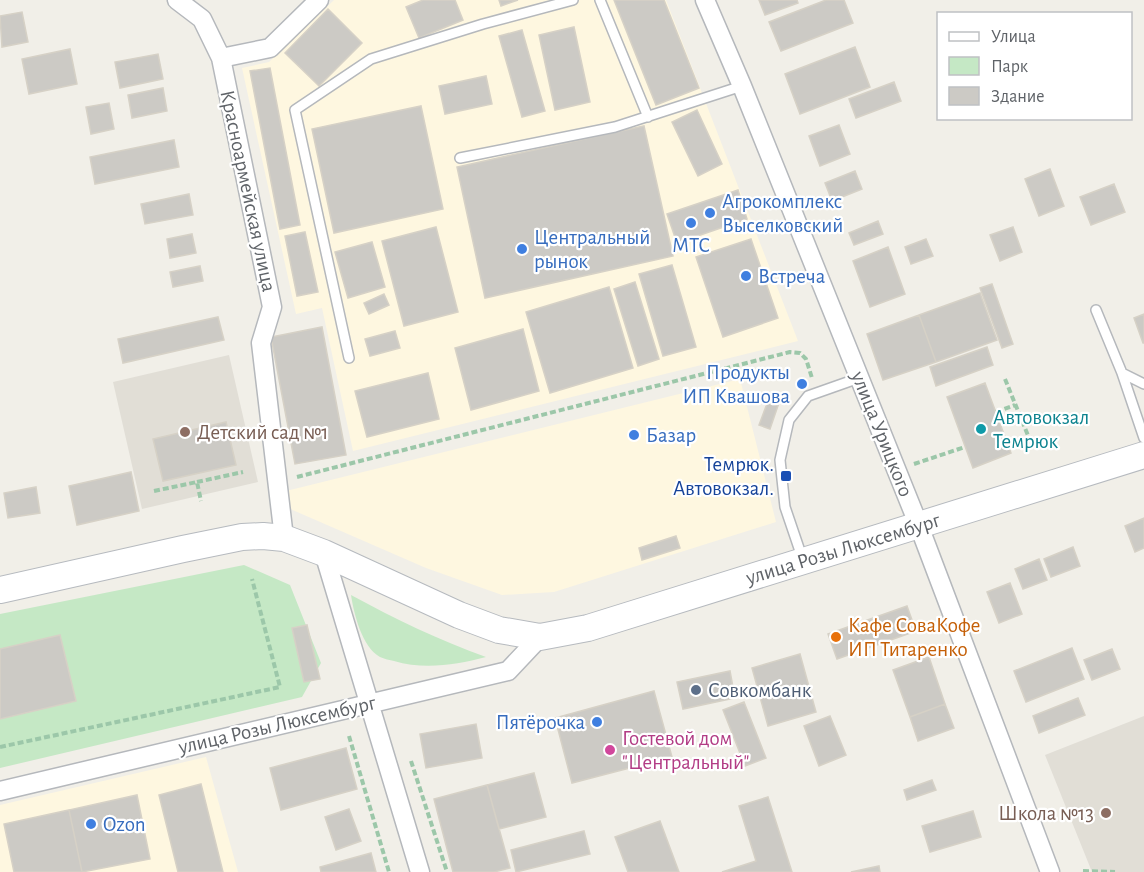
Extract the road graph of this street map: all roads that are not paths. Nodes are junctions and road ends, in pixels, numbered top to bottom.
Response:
1 (177, 0) edge
2 (319, 0) edge
3 (573, 0) edge
4 (600, 0) edge
5 (705, 0) edge
6 (221, 58) junction
7 (742, 86) junction
8 (648, 117) junction
9 (460, 158) dead end
10 (1096, 310) dead end
11 (349, 358) dead end
12 (1122, 373) junction
13 (859, 378) junction
14 (1144, 384) edge
15 (1144, 438) edge
16 (1144, 455) edge
17 (919, 526) junction
18 (284, 538) junction
19 (324, 553) junction
20 (804, 561) junction
21 (0, 590) edge
22 (540, 637) junction
23 (369, 703) junction
24 (0, 791) edge
25 (420, 872) edge
26 (1050, 872) edge

1 - 6 street, Красноармейская улица
2 - 6 street
3 - 11 lane
4 - 8 lane
5 - 7 street, улица Урицкого
6 - 18 street, Красноармейская улица
7 - 8 lane
7 - 13 street, улица Урицкого
8 - 9 lane
10 - 12 lane
12 - 14 lane
12 - 15 lane
13 - 17 street, улица Урицкого
13 - 20 lane
16 - 17 main road, улица Розы Люксембург
17 - 20 main road, улица Розы Люксембург
17 - 26 street, улица Урицкого
18 - 19 main road, улица Розы Люксембург
18 - 21 main road, улица Розы Люксембург
19 - 22 main road, улица Розы Люксембург
19 - 23 street
20 - 22 main road, улица Розы Люксембург
22 - 23 street, улица Розы Люксембург
23 - 24 street, улица Розы Люксембург
23 - 25 street

